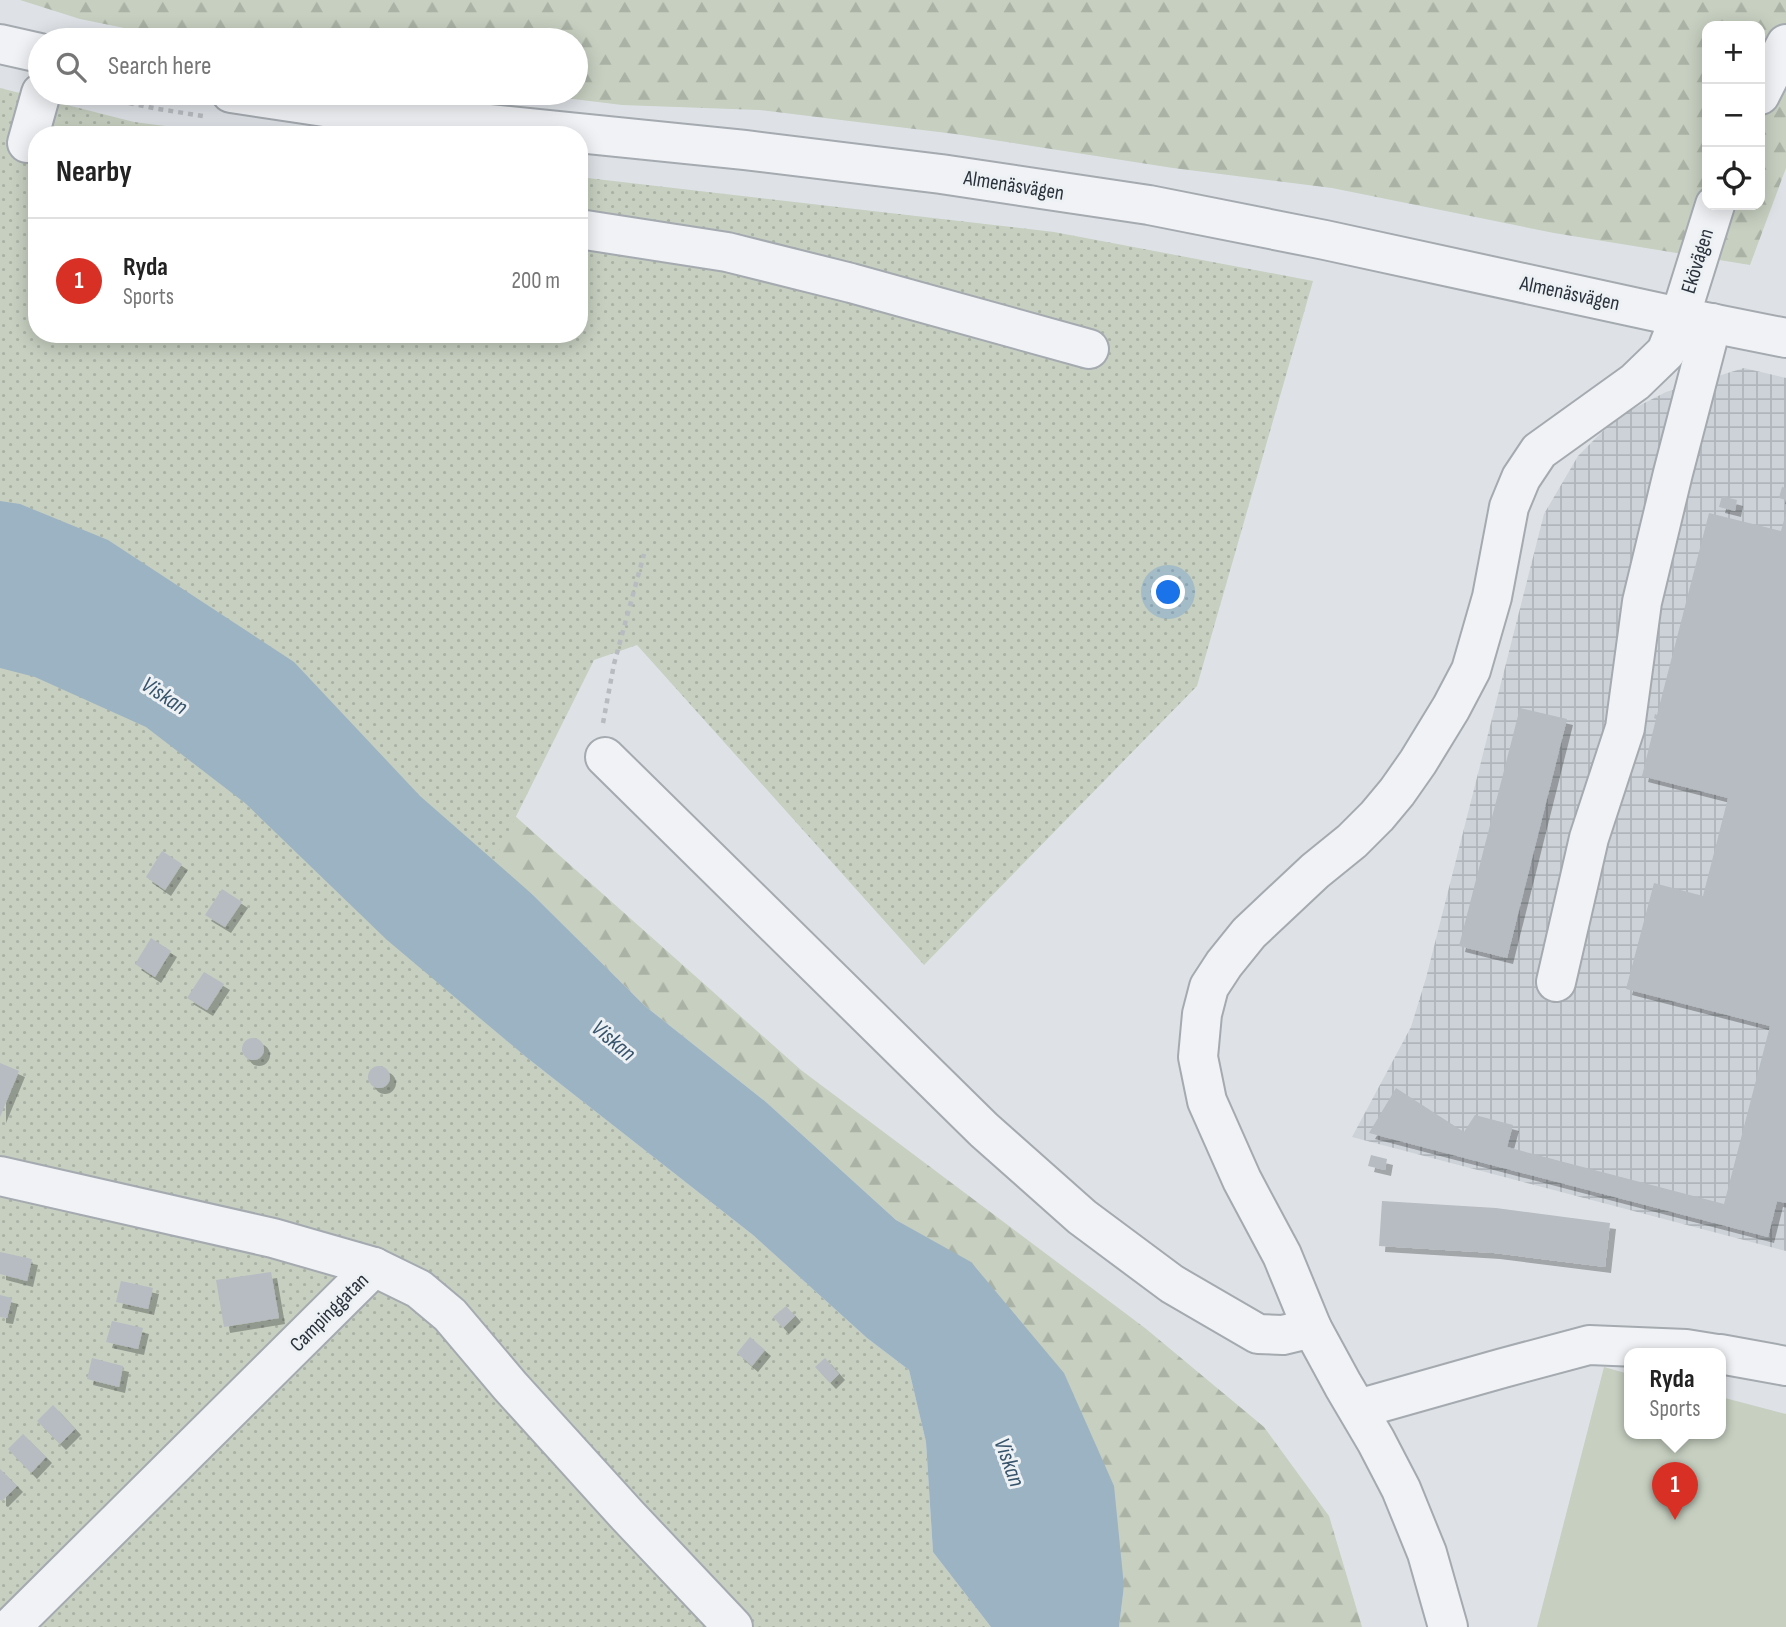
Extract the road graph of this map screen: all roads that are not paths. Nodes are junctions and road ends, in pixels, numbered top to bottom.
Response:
1 (0, 44) edge
2 (1786, 44) edge
3 (28, 50) edge
4 (1765, 85) edge
5 (34, 105) edge
6 (311, 105) edge
7 (512, 126) edge
8 (588, 134) edge
9 (13, 141) edge
10 (1714, 210) edge
11 (588, 230) edge
12 (1696, 320) junction
13 (1786, 338) edge
14 (1088, 349) dead end
15 (605, 757) road end
16 (1556, 982) dead end
17 (0, 1176) edge
18 (374, 1267) junction
19 (1312, 1328) junction
20 (1662, 1348) edge
21 (1726, 1355) edge
22 (1786, 1366) edge
23 (1359, 1409) junction
24 (11, 1627) edge
25 (733, 1627) edge
26 (1448, 1627) edge

1 - 3 street
2 - 4 street
5 - 9 street
6 - 7 street, Almenäsvägen
8 - 12 street, Almenäsvägen
10 - 12 street, Ekövägen
11 - 14 street
12 - 13 street, Almenäsvägen
12 - 16 street
12 - 19 street
15 - 19 street
17 - 18 street, Campinggatan
18 - 24 street, Campinggatan
18 - 25 street
19 - 23 street
20 - 23 street
21 - 22 street
23 - 26 street

